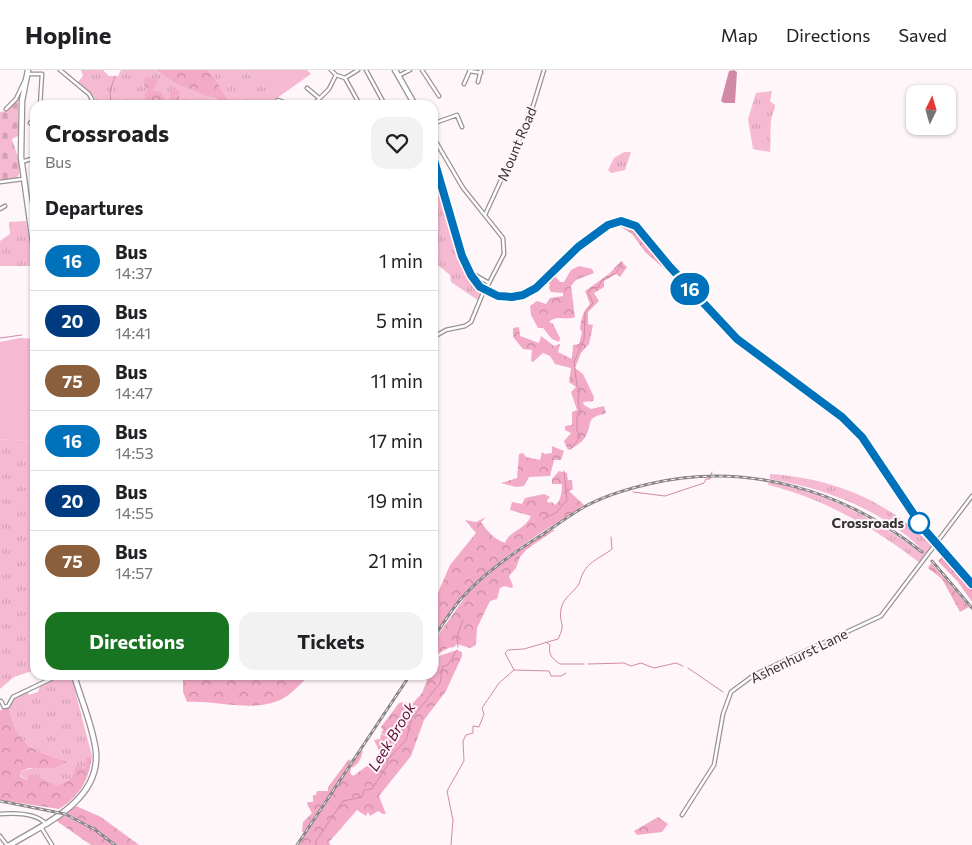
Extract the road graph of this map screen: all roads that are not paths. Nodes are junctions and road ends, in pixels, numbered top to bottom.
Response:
1 (60, 70) edge
2 (331, 70) edge
3 (358, 70) edge
4 (366, 70) edge
5 (395, 70) edge
6 (410, 70) edge
7 (422, 70) edge
8 (470, 70) edge
9 (544, 70) edge
10 (481, 71) edge
11 (28, 74) edge
12 (336, 75) junction
13 (398, 76) junction
14 (345, 78) junction
15 (478, 82) dead end
16 (464, 84) dead end
17 (308, 90) dead end
18 (439, 97) dead end
19 (320, 99) joint
20 (40, 100) edge
21 (92, 100) edge
22 (278, 100) dead end
23 (284, 100) edge
24 (357, 100) edge
25 (382, 100) edge
26 (412, 100) edge
27 (6, 109) dead end
28 (438, 122) edge
29 (462, 127) dead end
30 (438, 146) edge
31 (30, 159) edge
32 (21, 162) junction
33 (438, 171) edge
34 (23, 178) junction
35 (0, 182) edge
36 (5, 206) dead end
37 (0, 209) edge
38 (485, 215) junction
39 (30, 225) edge
40 (471, 272) junction
41 (489, 282) junction
42 (438, 335) edge
43 (972, 496) edge
44 (936, 544) junction
45 (972, 584) edge
46 (49, 680) edge
47 (75, 680) edge
48 (2, 701) dead end
49 (0, 814) edge
50 (682, 815) dead end
51 (43, 825) junction
52 (0, 836) edge
53 (8, 845) edge
54 (52, 845) edge

1 - 21 street
2 - 12 street
3 - 14 street
4 - 25 street
5 - 13 highway
6 - 13 street
7 - 18 street
8 - 10 street
8 - 16 street
9 - 38 street, Mount Road
10 - 15 street
11 - 20 street
11 - 27 street
11 - 32 highway
12 - 14 street
12 - 19 street
13 - 26 highway
14 - 24 street
17 - 19 street
22 - 23 street
28 - 29 street
30 - 38 street
31 - 32 street
32 - 34 highway
33 - 40 highway
34 - 35 street
34 - 39 highway
36 - 37 street
38 - 41 street
40 - 41 street
40 - 44 highway
41 - 42 street, bridge
43 - 44 street, Ashenhurst Lane
44 - 45 highway
44 - 50 street, Ashenhurst Lane
46 - 48 street
47 - 51 highway
49 - 51 street
51 - 53 highway
51 - 54 street
52 - 53 street

